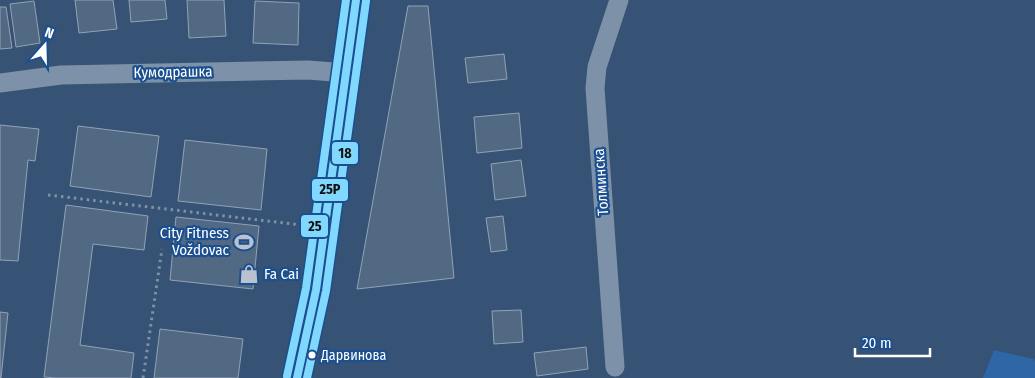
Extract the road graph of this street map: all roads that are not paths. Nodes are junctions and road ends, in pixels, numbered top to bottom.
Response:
1 (356, 0) edge
2 (619, 0) edge
3 (346, 73) junction
4 (0, 83) edge
5 (615, 367) dead end
6 (297, 378) edge

1 - 3 street
2 - 5 street, Толминска
3 - 4 street, Кумодрашка
3 - 6 street

